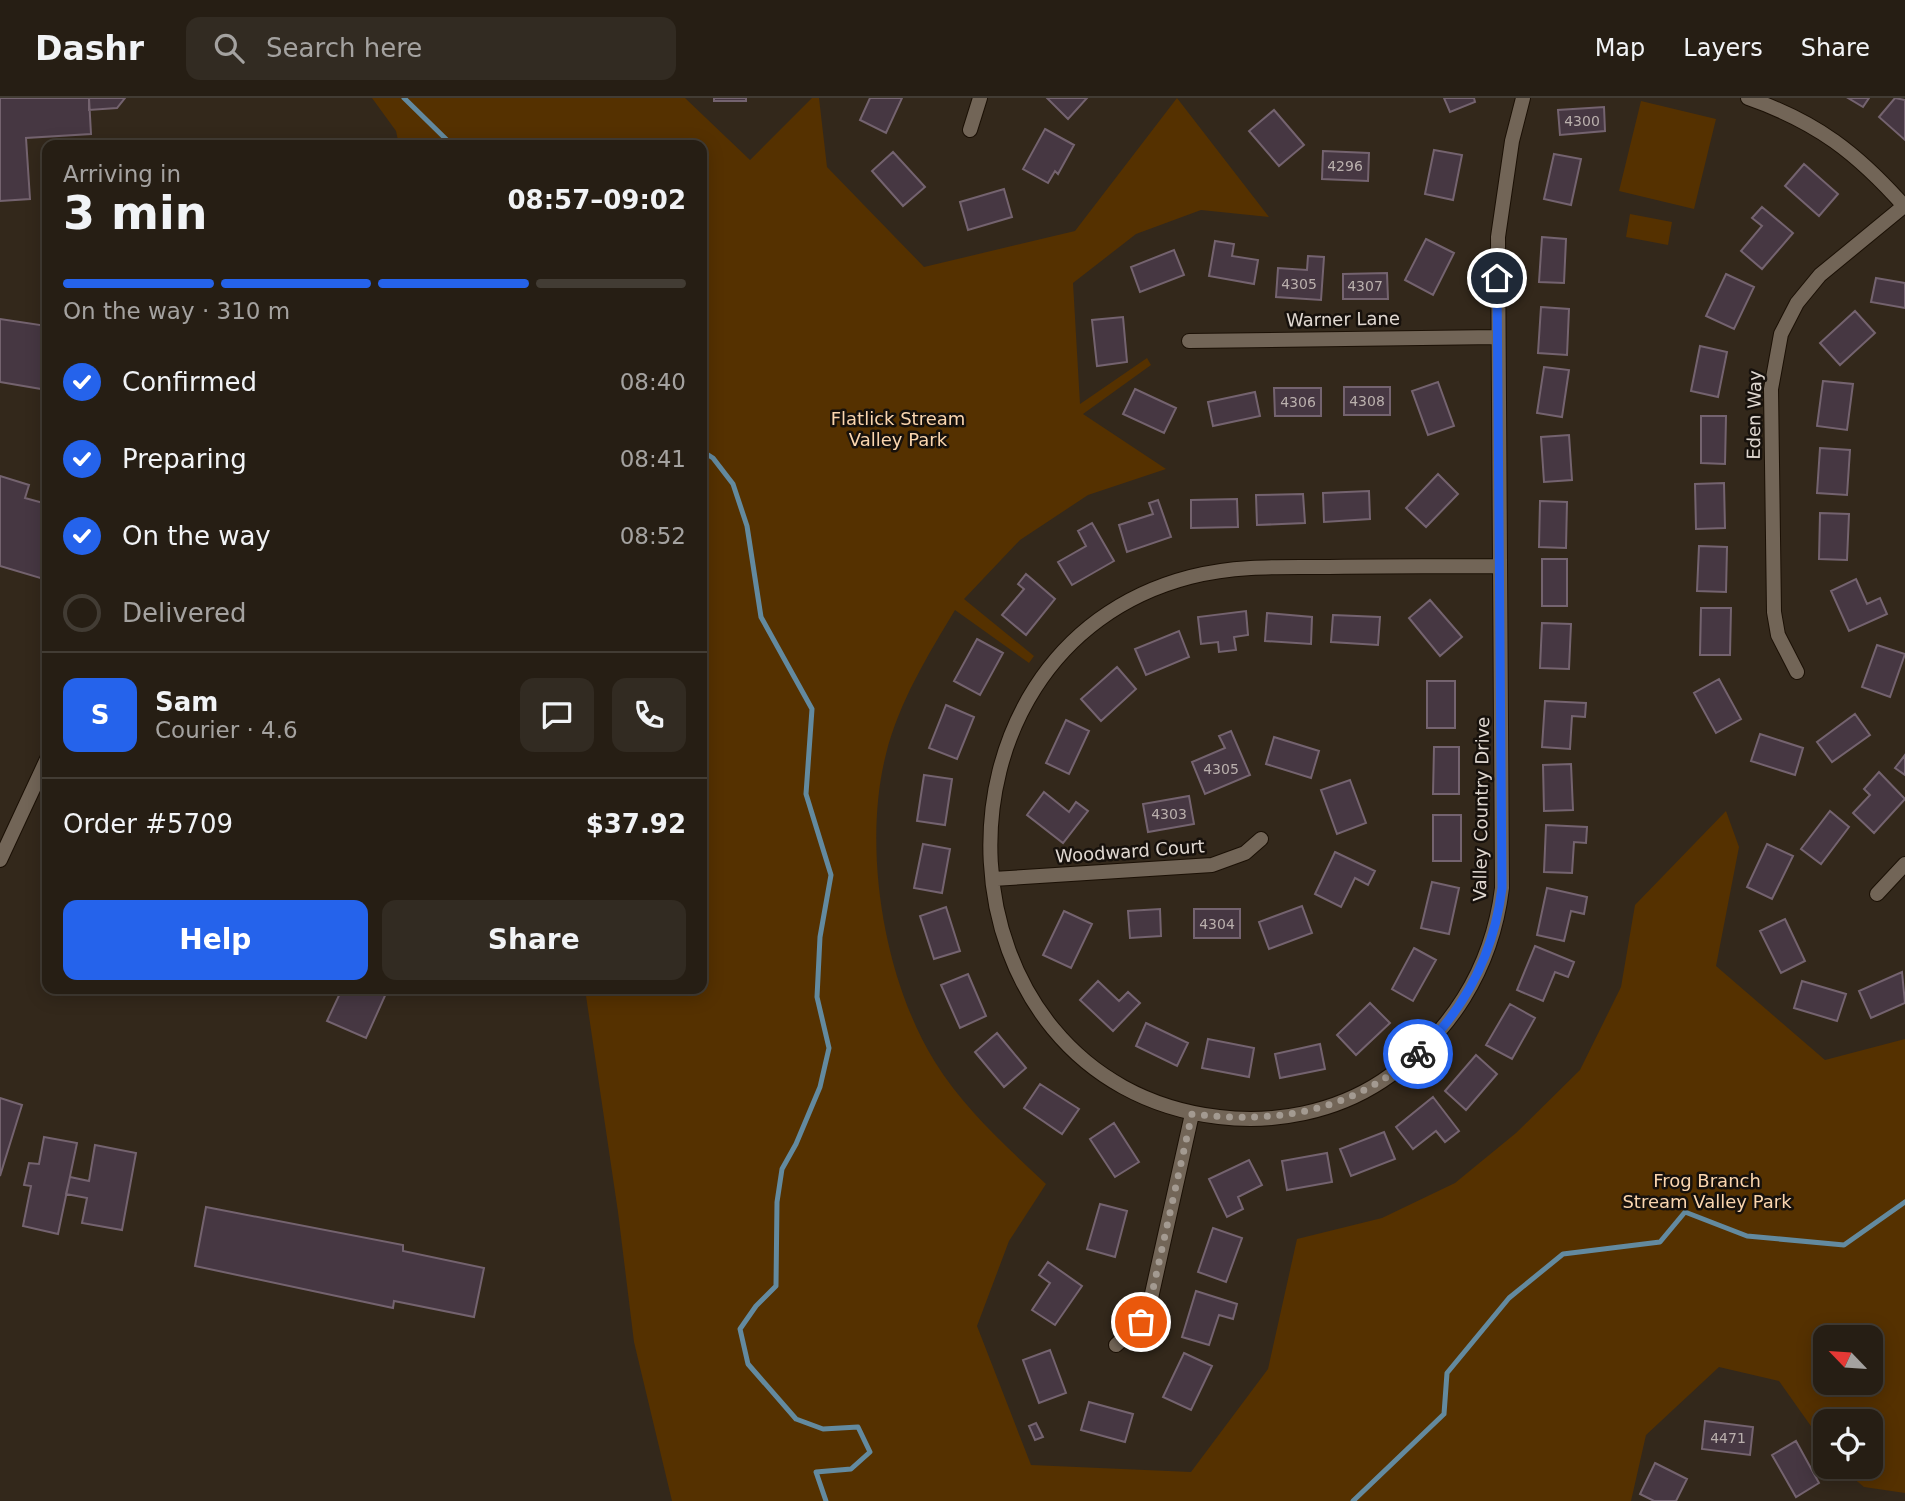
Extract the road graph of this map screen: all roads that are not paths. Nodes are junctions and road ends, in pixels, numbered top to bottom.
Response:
1 (979, 98) edge
2 (1523, 98) edge
3 (1748, 98) edge
4 (970, 130) dead end
5 (1904, 206) edge
6 (1497, 337) junction
7 (1189, 341) dead end
8 (1499, 566) junction
9 (1797, 672) dead end
10 (42, 770) edge
11 (1261, 839) dead end
12 (0, 860) edge
13 (1905, 864) edge
14 (993, 879) junction
15 (1877, 894) dead end
16 (1192, 1114) junction
17 (1116, 1345) dead end

1 - 4 street
2 - 6 street, Valley Country Drive
3 - 5 street
5 - 9 street, Eden Way
6 - 7 street, Warner Lane
6 - 8 street, Valley Country Drive
8 - 14 street, Valley Country Drive
8 - 16 street, Valley Country Drive
10 - 12 street
11 - 14 street, Woodward Court
13 - 15 street
14 - 16 street, Valley Country Drive
16 - 17 street

